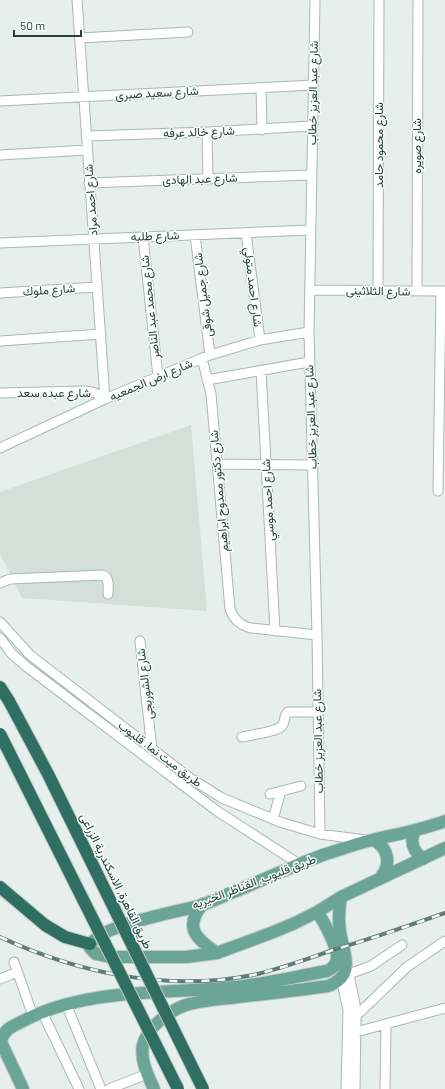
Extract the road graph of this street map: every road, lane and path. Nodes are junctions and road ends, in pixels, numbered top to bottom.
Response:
1 (77, 0) edge
2 (315, 0) edge
3 (379, 0) edge
4 (418, 0) edge
5 (188, 32) dead end
6 (80, 38) junction
7 (313, 85) junction
8 (261, 88) junction
9 (84, 97) junction
10 (0, 101) edge
11 (312, 126) junction
12 (262, 130) junction
13 (207, 132) junction
14 (86, 136) junction
15 (87, 150) junction
16 (0, 154) edge
17 (311, 175) junction
18 (208, 179) junction
19 (89, 183) junction
20 (310, 230) junction
21 (246, 233) junction
22 (195, 235) junction
23 (143, 237) junction
24 (94, 239) junction
25 (0, 243) edge
26 (97, 287) junction
27 (310, 290) junction
28 (378, 291) junction
29 (417, 291) junction
30 (443, 291) edge
31 (0, 293) edge
32 (309, 332) junction
33 (101, 334) junction
34 (260, 340) junction
35 (0, 341) edge
36 (206, 357) junction
37 (309, 362) junction
38 (261, 370) junction
39 (158, 376) junction
40 (207, 380) junction
41 (0, 393) edge
42 (105, 400) junction
43 (0, 448) edge
44 (217, 464) junction
45 (266, 464) junction
46 (312, 465) junction
47 (438, 491) dead end
48 (0, 583) edge
49 (108, 594) dead end
50 (0, 622) edge
51 (275, 630) junction
52 (317, 635) junction
53 (0, 638) edge
54 (140, 641) dead end
55 (0, 687) edge
56 (318, 712) junction
57 (0, 734) edge
58 (242, 737) dead end
59 (152, 750) junction
60 (301, 786) dead end
61 (281, 791) junction
62 (270, 794) dead end
63 (273, 820) junction
64 (445, 821) edge
65 (414, 832) junction
66 (320, 834) junction
67 (372, 840) junction
68 (445, 848) edge
69 (423, 859) junction
70 (299, 864) junction
71 (381, 877) junction
72 (0, 887) edge
73 (341, 897) junction
74 (203, 904) junction
75 (316, 912) junction
76 (445, 941) edge
77 (90, 944) junction
78 (402, 946) dead end
79 (217, 953) junction
80 (14, 962) dead end
81 (332, 968) junction
82 (17, 972) junction
83 (346, 972) junction
84 (0, 979) edge
85 (66, 1004) junction
86 (445, 1008) edge
87 (37, 1014) junction
88 (352, 1016) junction
89 (386, 1024) junction
90 (356, 1032) junction
91 (147, 1074) junction
92 (22, 1089) edge
93 (79, 1089) edge
94 (101, 1089) edge
95 (109, 1089) edge
96 (154, 1089) edge
97 (178, 1089) edge
98 (203, 1089) edge
99 (346, 1089) edge
100 (356, 1089) edge
101 (385, 1089) edge

1 - 6 street, شارع احمد مراد
2 - 7 street, شارع عبد العزيز خطاب
3 - 28 street, شارع محمود حامد
4 - 29 street, شارع صويره
5 - 6 street
6 - 9 street, شارع احمد مراد
7 - 8 street, شارع سعيد صبرى
7 - 11 street, شارع عبد العزيز خطاب
8 - 9 street, شارع سعيد صبرى
8 - 12 street
9 - 10 street, شارع سعيد صبرى
9 - 14 street, شارع احمد مراد
11 - 12 street, شارع خالد عرفه
11 - 17 street, شارع عبد العزيز خطاب
12 - 13 street, شارع خالد عرفه
13 - 14 street, شارع خالد عرفه
13 - 18 street
14 - 15 street, شارع احمد مراد
15 - 16 street
15 - 19 street, شارع احمد مراد
17 - 18 street, شارع عبد الهادى
17 - 20 street, شارع عبد العزيز خطاب
18 - 19 street, شارع عبد الهادى
19 - 24 street, شارع احمد مراد
20 - 21 street, شارع طلبه
20 - 27 street, شارع عبد العزيز خطاب
21 - 22 street, شارع طلبه
21 - 34 street, شارع احمد متولي
22 - 23 street, شارع طلبه
22 - 36 street, شارع جميل شوقى
23 - 24 street, شارع طلبه
23 - 39 street, شارع محمد عبد الناصر
24 - 25 street, شارع طلبه
24 - 26 street, شارع احمد مراد
26 - 31 street, شارع ملوك
26 - 33 street, شارع احمد مراد
27 - 28 street, شارع الثلاثينى
27 - 32 street, شارع عبد العزيز خطاب
28 - 29 street, شارع الثلاثينى
29 - 30 street, شارع الثلاثينى
30 - 47 street
32 - 34 street, شارع ارض الجمعيه
32 - 37 street, شارع عبد العزيز خطاب
33 - 35 street
33 - 42 street, شارع احمد مراد
34 - 36 street, شارع ارض الجمعيه
36 - 39 street, شارع ارض الجمعيه
36 - 40 street, شارع دكتور ممدوح ابراهيم
37 - 38 street
37 - 46 street, شارع عبد العزيز خطاب
38 - 40 street
38 - 45 street, شارع احمد موسي
39 - 42 street, شارع ارض الجمعيه
40 - 44 street, شارع دكتور ممدوح ابراهيم
41 - 42 street, شارع عبده سعد
42 - 43 street, شارع ارض الجمعيه
44 - 45 street
44 - 51 street, شارع دكتور ممدوح ابراهيم
45 - 46 street
45 - 51 street, شارع احمد موسي
46 - 52 street, شارع عبد العزيز خطاب
48 - 49 street
50 - 59 street, طريق ميت نما, قليوب
51 - 52 street
52 - 56 street, شارع عبد العزيز خطاب
53 - 70 street, طريق ميت نما, قليوب
54 - 59 street, شارع الشوربجى
55 - 98 highway, طريق القاهرة, الاسكندرية الزراعى, bridge
56 - 58 street
56 - 66 street, شارع عبد العزيز خطاب
57 - 97 highway, bridge
59 - 63 street, طريق ميت نما, قليوب
60 - 61 street
61 - 62 street
61 - 63 street
63 - 66 street, طريق ميت نما, قليوب
64 - 65 main road, طريق قليوب, القناطر الخيريه
65 - 67 main road, طريق قليوب, القناطر الخيريه
65 - 69 main road
66 - 67 street, طريق ميت نما, قليوب
67 - 70 main road, طريق قليوب, القناطر الخيريه
67 - 71 main road
68 - 69 main road
69 - 71 main road
70 - 74 main road, طريق قليوب, القناطر الخيريه
71 - 73 main road
72 - 77 highway
73 - 75 main road
73 - 83 main road
74 - 77 main road, طريق قليوب, القناطر الخيريه
74 - 79 main road
75 - 79 main road
75 - 81 main road
76 - 88 street
77 - 79 main road
78 - 83 street
80 - 82 street
81 - 83 main road
81 - 85 main road
82 - 84 street
82 - 87 street
83 - 88 street
83 - 91 main road
85 - 87 main road
85 - 94 street
86 - 89 street
87 - 92 main road
87 - 93 street
88 - 90 street
88 - 99 street
89 - 90 street
89 - 101 street
90 - 100 street
91 - 95 street
91 - 96 main road

